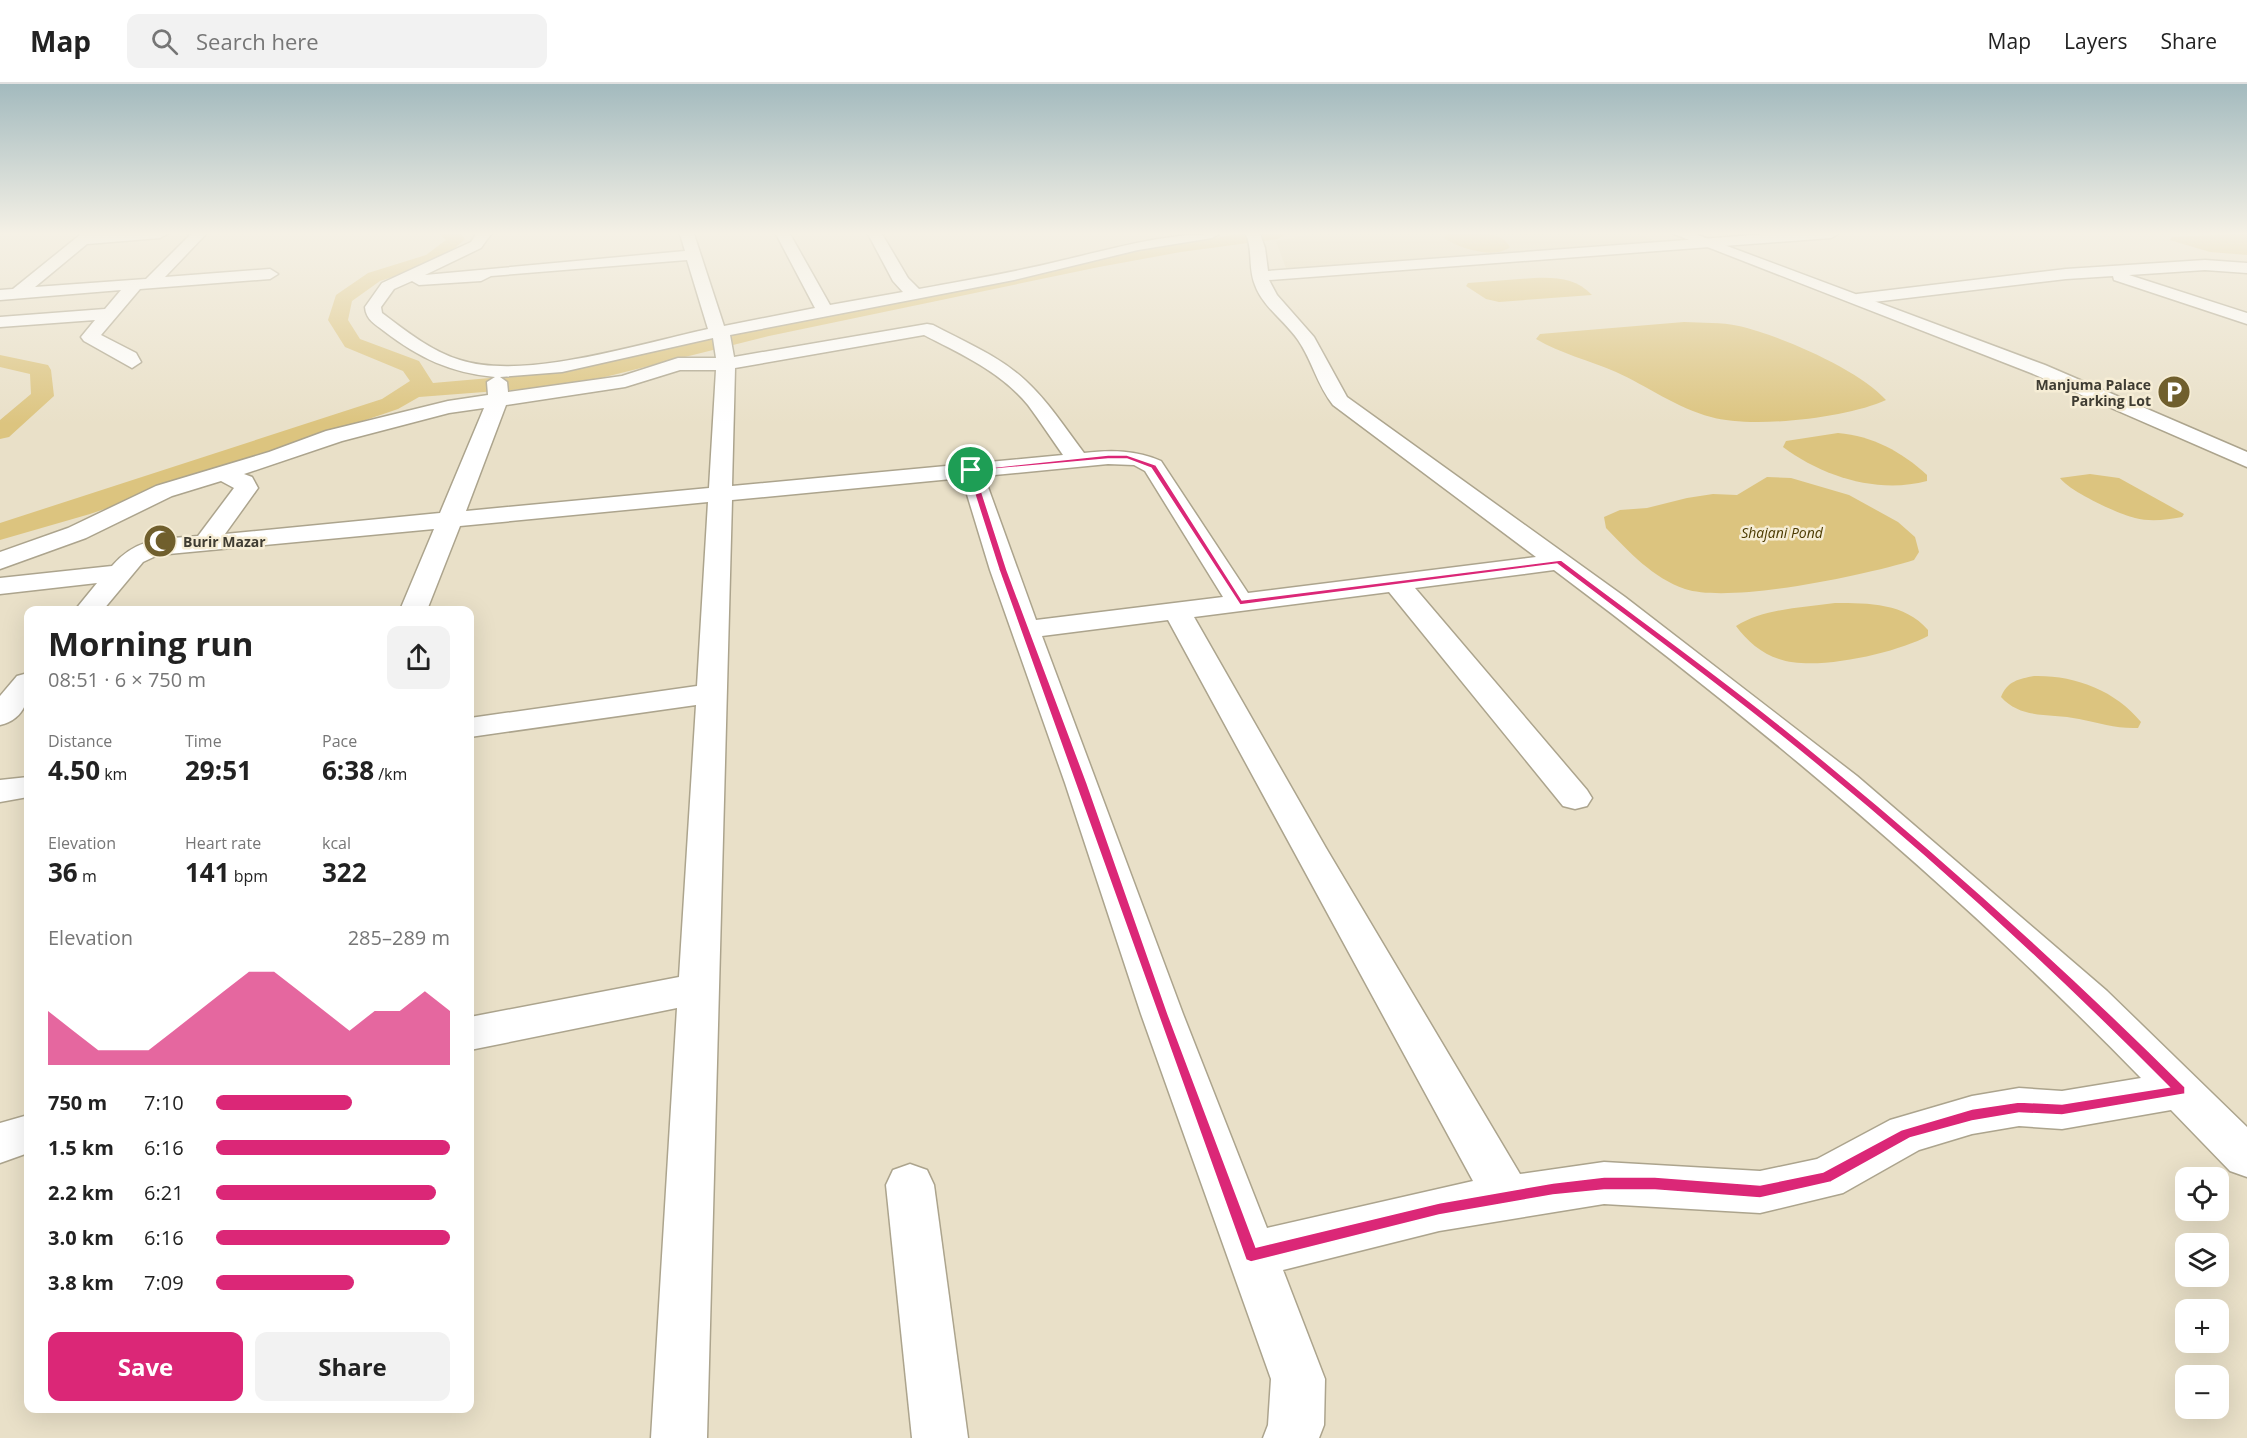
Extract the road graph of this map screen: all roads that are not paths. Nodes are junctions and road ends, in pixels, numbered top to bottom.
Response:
1 (128, 297) edge
2 (379, 297) edge
3 (706, 297) edge
4 (818, 297) edge
5 (902, 297) edge
6 (1271, 297) edge
7 (1852, 297) edge
8 (1871, 297) edge
9 (1883, 297) edge
10 (2181, 297) edge
11 (1857, 299) junction
12 (824, 309) junction
13 (108, 314) junction
14 (2247, 319) edge
15 (0, 322) edge
16 (723, 346) junction
17 (132, 362) dead end
18 (497, 386) junction
19 (2247, 441) edge
20 (1078, 460) junction
21 (2247, 460) edge
22 (971, 470) junction
23 (224, 474) junction
24 (722, 493) junction
25 (452, 519) junction
26 (206, 543) junction
27 (0, 561) edge
28 (1559, 562) junction
29 (120, 573) junction
30 (1395, 582) junction
31 (0, 586) edge
32 (1240, 602) junction
33 (92, 606) edge
34 (416, 606) edge
35 (1177, 610) junction
36 (1026, 630) junction
37 (24, 687) edge
38 (713, 693) junction
39 (0, 716) edge
40 (474, 726) edge
41 (24, 788) edge
42 (0, 791) edge
43 (1575, 798) dead end
44 (700, 988) junction
45 (474, 1032) edge
46 (2181, 1090) junction
47 (24, 1135) edge
48 (0, 1143) edge
49 (2247, 1157) edge
50 (910, 1185) dead end
51 (1508, 1198) junction
52 (1251, 1255) junction
53 (679, 1438) edge
54 (940, 1438) edge
55 (1292, 1438) edge

1 - 13 street
2 - 18 street
3 - 16 street
4 - 12 street
5 - 12 street
6 - 28 street
7 - 11 street
8 - 11 street
9 - 19 street
10 - 14 street
11 - 21 street
12 - 16 street
13 - 15 street
13 - 17 street
16 - 18 street
16 - 18 street
16 - 20 street
16 - 24 street
18 - 23 street
18 - 25 street
20 - 22 street
20 - 32 street
22 - 24 street
22 - 36 street
23 - 26 street
23 - 27 street
24 - 25 street
24 - 38 street
25 - 26 street
25 - 34 street
26 - 29 street
28 - 30 street
28 - 46 street
29 - 31 street
29 - 33 street
30 - 32 street
30 - 43 street
32 - 35 street
35 - 36 street
35 - 51 street
36 - 52 street
37 - 39 street
38 - 40 street
38 - 44 street
41 - 42 street
44 - 45 street
44 - 53 street
46 - 49 street
46 - 51 street
47 - 48 street
50 - 54 street
51 - 52 street
52 - 55 street

